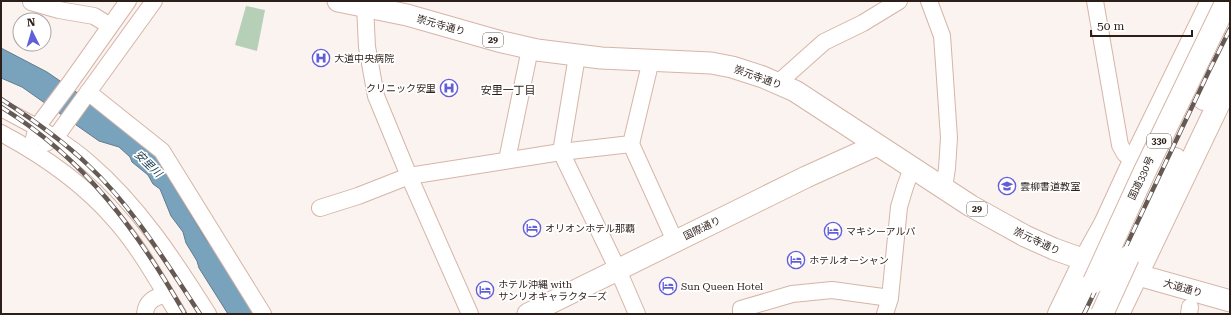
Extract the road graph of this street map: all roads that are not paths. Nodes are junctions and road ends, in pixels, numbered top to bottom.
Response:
1 (128, 1) edge
2 (154, 1) edge
3 (338, 1) edge
4 (899, 1) edge
5 (928, 1) edge
6 (1095, 1) edge
7 (1212, 1) edge
8 (1227, 1) edge
9 (31, 2) edge
10 (365, 4) edge
11 (110, 26) junction
12 (1230, 44) edge
13 (530, 49) junction
14 (577, 56) junction
15 (651, 60) junction
16 (1230, 80) edge
17 (778, 83) junction
18 (87, 93) junction
19 (1, 108) edge
20 (36, 127) junction
21 (1, 133) edge
22 (55, 138) junction
23 (632, 144) junction
24 (877, 145) junction
25 (32, 150) junction
26 (561, 152) junction
27 (507, 160) junction
28 (1134, 161) junction
29 (912, 168) junction
30 (409, 176) junction
31 (944, 188) junction
32 (320, 208) dead end
33 (675, 241) junction
34 (1084, 260) junction
35 (618, 270) junction
36 (1136, 275) junction
37 (165, 294) junction
38 (890, 298) junction
39 (1230, 301) edge
40 (145, 314) edge
41 (178, 314) edge
42 (208, 314) edge
43 (263, 314) edge
44 (470, 314) edge
45 (528, 314) edge
46 (637, 314) edge
47 (742, 314) edge
48 (885, 314) edge
49 (1059, 314) edge
50 (1079, 314) edge
51 (1102, 314) edge
52 (1118, 314) edge

1 - 11 street
2 - 18 street
3 - 10 main road, 崇元寺通り / 29
4 - 17 street
5 - 31 street
6 - 28 street
7 - 28 highway, 330
8 - 50 highway, 国道330号 / 330, bridge
9 - 11 street
10 - 13 main road, 崇元寺通り / 29
10 - 30 street
11 - 20 street
12 - 51 highway, 330, bridge
13 - 14 main road, 崇元寺通り / 29
13 - 27 street
14 - 15 main road, 崇元寺通り / 29
14 - 26 street
15 - 17 main road, 崇元寺通り / 29
15 - 23 street
16 - 36 highway
17 - 24 main road, 崇元寺通り / 29
18 - 22 street
18 - 43 street
19 - 20 street
20 - 22 street
20 - 25 street
21 - 25 street
22 - 25 street
22 - 42 street
23 - 26 street
23 - 33 street
24 - 29 main road, 崇元寺通り / 29
24 - 33 main road, 国際通り
25 - 37 street
26 - 27 street
26 - 35 street
27 - 30 street
28 - 34 highway, 330
29 - 31 main road, 崇元寺通り / 29
29 - 38 street
30 - 32 street
30 - 44 street
31 - 34 main road, 崇元寺通り / 29
33 - 35 main road, 国際通り
34 - 36 main road, 崇元寺通り / 29
34 - 49 highway, 330
35 - 45 main road, 国際通り
35 - 46 street
36 - 39 main road, 大道通り / 29
36 - 52 highway
37 - 40 street
37 - 41 street
38 - 47 street
38 - 48 street

